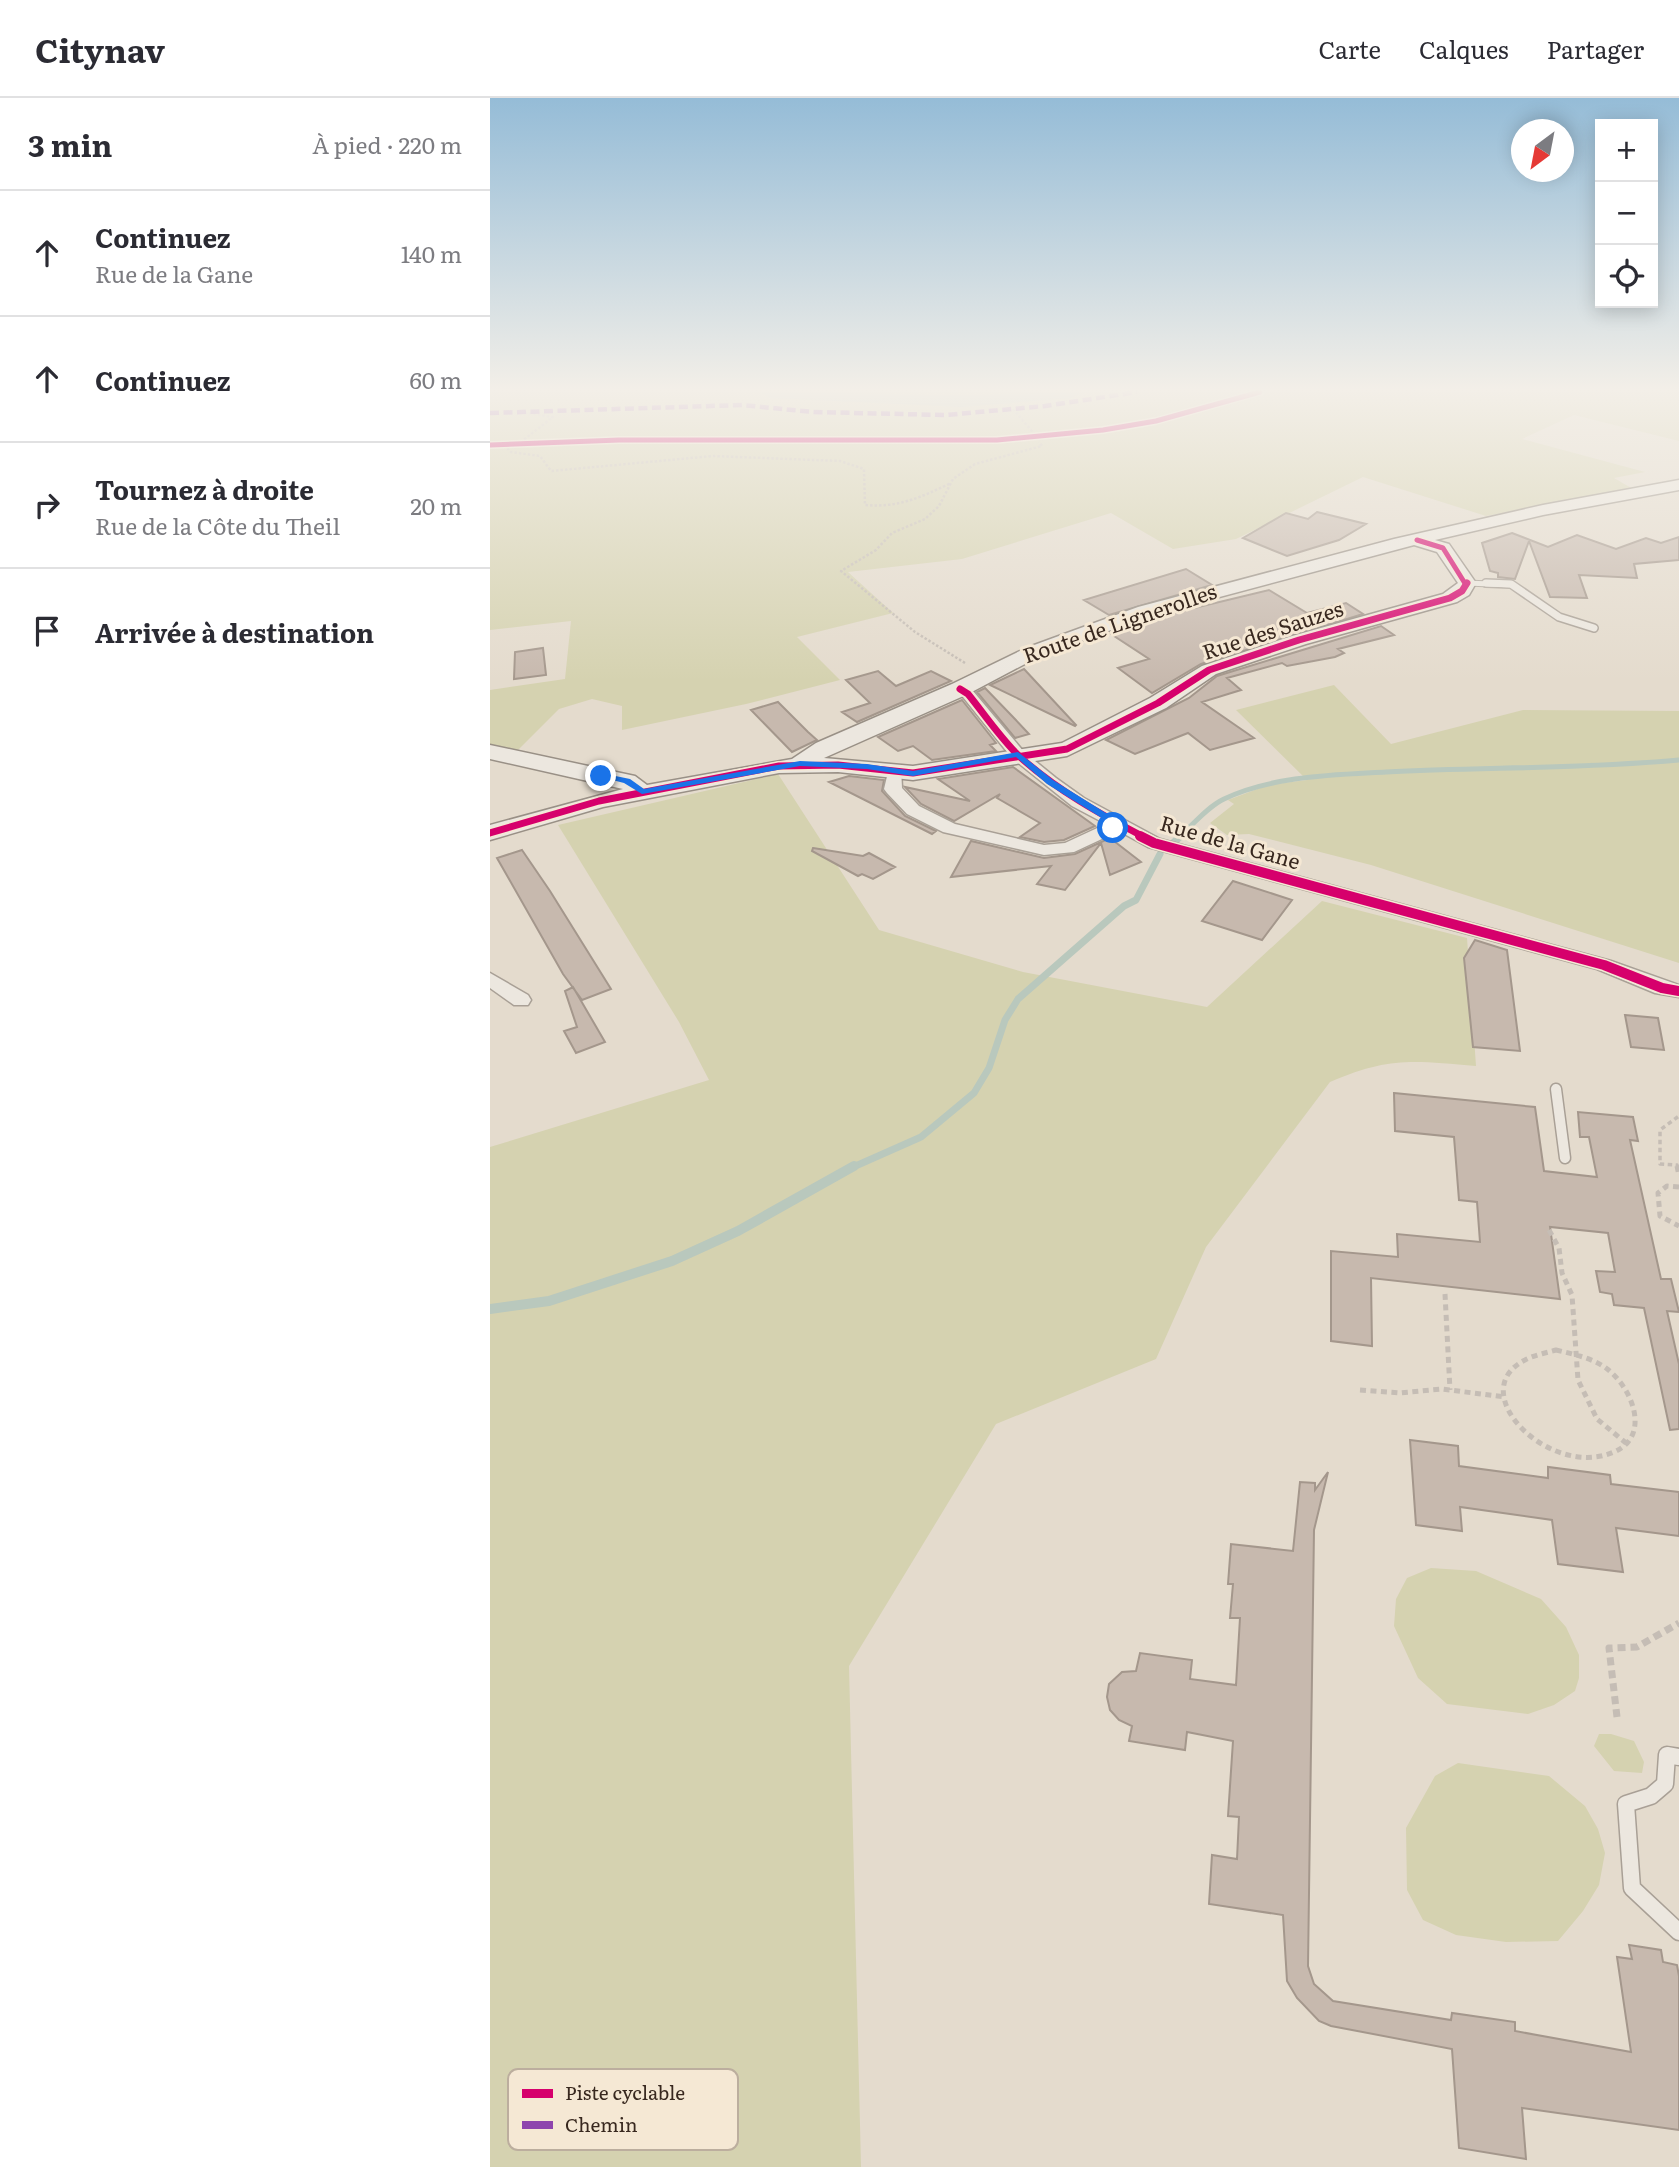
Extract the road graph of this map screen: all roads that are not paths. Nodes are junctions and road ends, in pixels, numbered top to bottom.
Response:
1 (1660, 489) edge
2 (1458, 532) junction
3 (1417, 540) junction
4 (1443, 548) junction
5 (1467, 583) junction
6 (1594, 628) dead end
7 (960, 689) junction
8 (490, 752) edge
9 (1018, 755) junction
10 (800, 764) junction
11 (895, 772) junction
12 (642, 792) junction
13 (1119, 825) junction
14 (490, 833) edge
15 (490, 979) edge
16 (1670, 989) edge
17 (521, 1000) dead end
18 (1679, 1008) edge
19 (1556, 1089) dead end
20 (1564, 1158) dead end
21 (1679, 1757) edge
22 (1679, 1932) edge

1 - 2 street
2 - 3 street, Route de Lignerolles
2 - 4 street
3 - 4 street
3 - 7 street, Route de Lignerolles
4 - 5 street
5 - 6 lane
5 - 9 street, Rue des Sauzes
7 - 9 street, Rue de la Gane
7 - 10 street, Route de Lignerolles
8 - 12 street
9 - 11 street
9 - 13 street, Rue de la Gane
10 - 11 street
10 - 12 street
11 - 13 street
12 - 14 street
13 - 16 street, Rue de la Gane
15 - 17 street
16 - 18 street
19 - 20 lane
21 - 22 lane

